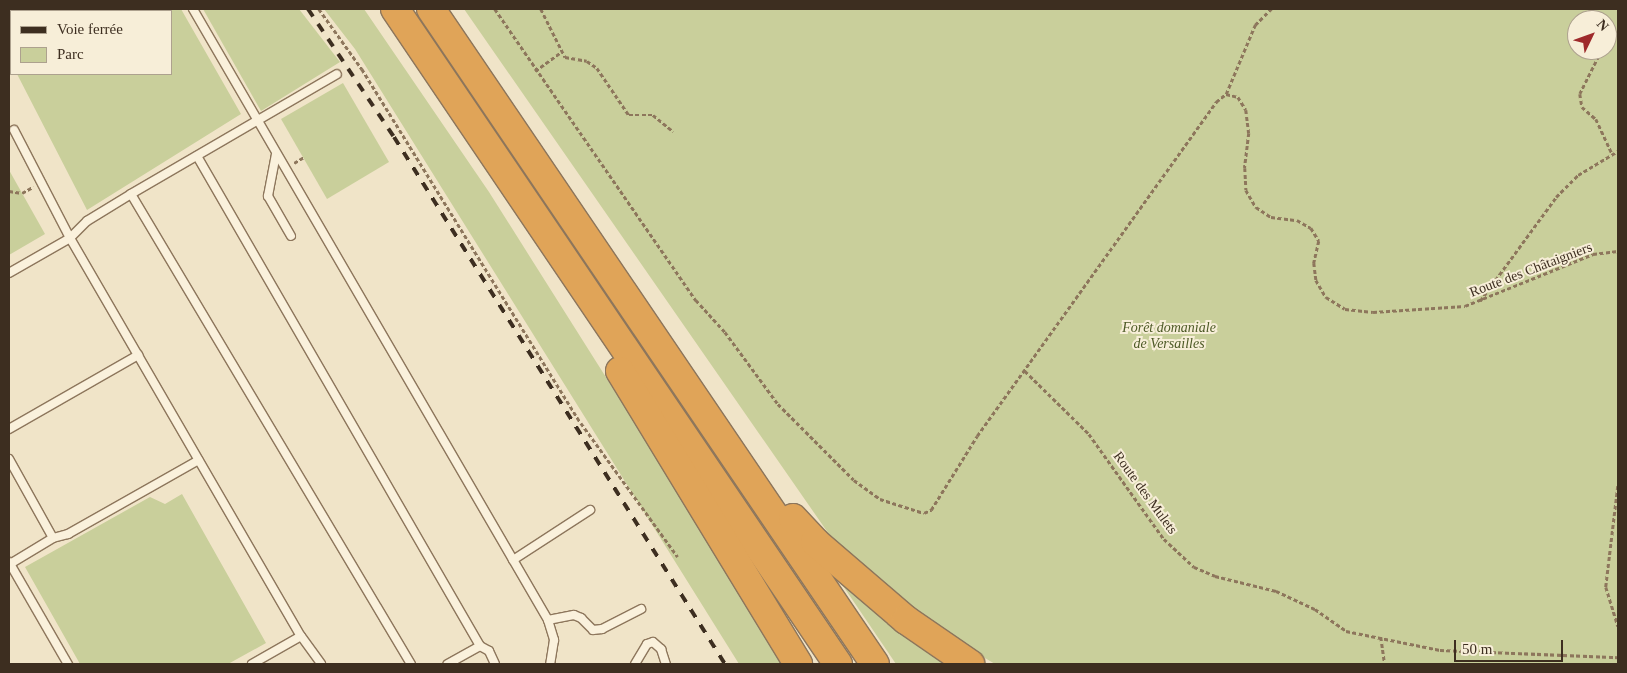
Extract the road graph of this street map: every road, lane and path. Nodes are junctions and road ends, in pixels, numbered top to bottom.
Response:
1 (193, 9) edge
2 (319, 9) edge
3 (395, 9) edge
4 (431, 9) edge
5 (494, 9) edge
6 (541, 9) edge
7 (1271, 9) edge
8 (561, 52) junction
9 (1597, 60) edge
10 (535, 71) junction
11 (338, 74) dead end
12 (1226, 94) junction
13 (257, 121) junction
14 (14, 130) dead end
15 (673, 131) dead end
16 (1618, 150) edge
17 (276, 154) junction
18 (1612, 154) junction
19 (197, 156) junction
20 (42, 183) junction
21 (9, 190) edge
22 (131, 194) junction
23 (290, 236) dead end
24 (70, 238) junction
25 (1618, 251) edge
26 (9, 274) edge
27 (1479, 302) junction
28 (606, 318) junction
29 (138, 355) junction
30 (1025, 371) junction
31 (9, 429) edge
32 (9, 459) edge
33 (199, 460) junction
34 (1618, 486) edge
35 (758, 491) junction
36 (590, 510) dead end
37 (53, 538) junction
38 (678, 557) dead end
39 (513, 560) junction
40 (9, 563) edge
41 (641, 609) dead end
42 (548, 620) junction
43 (1618, 626) edge
44 (301, 636) junction
45 (1381, 636) junction
46 (480, 646) junction
47 (1618, 657) edge
48 (68, 664) edge
49 (252, 664) edge
50 (321, 664) edge
51 (411, 664) edge
52 (448, 664) edge
53 (495, 664) edge
54 (550, 664) edge
55 (635, 664) edge
56 (666, 664) edge
57 (798, 664) edge
58 (838, 664) edge
59 (875, 664) edge
60 (970, 664) edge
61 (1385, 664) edge

1 - 13 lane
2 - 38 path
3 - 28 highway
4 - 35 highway
5 - 10 path
6 - 8 path
7 - 12 path
8 - 10 path
8 - 15 path
9 - 18 path
10 - 30 path
11 - 13 lane
12 - 27 path, Route des Châtaigniers
12 - 30 path
13 - 17 lane
13 - 19 lane
14 - 20 lane
16 - 18 path
17 - 23 lane
17 - 39 lane
18 - 27 path
19 - 22 lane
19 - 46 lane
20 - 21 path
20 - 24 lane
22 - 24 lane
22 - 51 lane
24 - 26 lane
24 - 29 lane
25 - 27 path, Route des Châtaigniers
28 - 57 highway
28 - 58 highway
29 - 31 lane
29 - 33 lane
30 - 45 path, Route des Mulets
32 - 37 lane
33 - 37 lane
33 - 44 lane
34 - 43 path
35 - 59 highway
35 - 60 highway
36 - 39 lane
37 - 40 lane
39 - 42 lane
40 - 48 lane
41 - 42 lane
42 - 54 lane
44 - 49 lane
44 - 50 lane
45 - 47 path, Route des Mulets
45 - 61 path
46 - 52 lane
46 - 53 lane
55 - 56 lane

